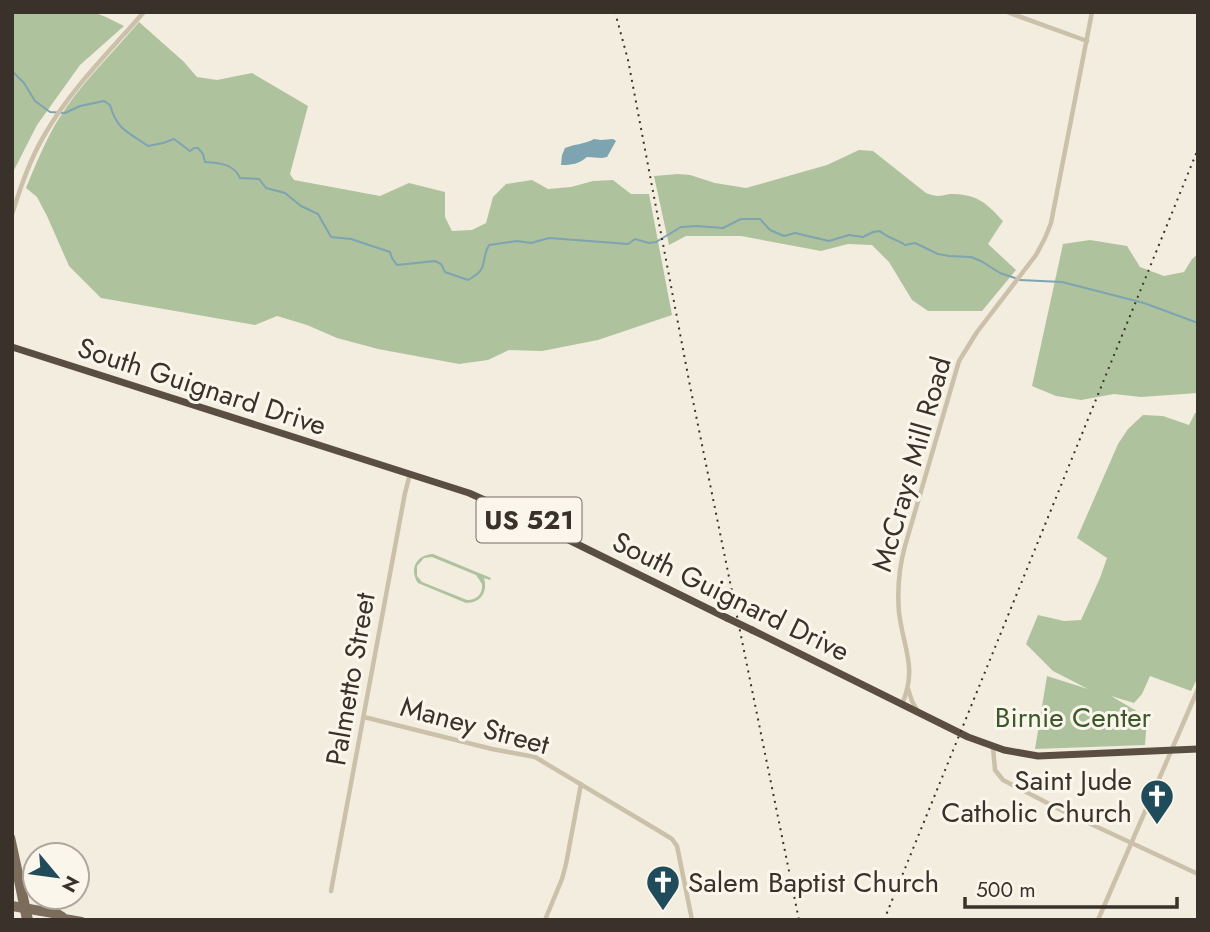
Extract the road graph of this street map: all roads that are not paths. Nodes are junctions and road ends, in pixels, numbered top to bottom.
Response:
1 (144, 12) edge
2 (1007, 12) edge
3 (1092, 12) edge
4 (1087, 41) junction
5 (12, 214) edge
6 (12, 347) edge
7 (410, 474) junction
8 (908, 688) junction
9 (1198, 689) edge
10 (902, 704) junction
11 (919, 712) junction
12 (364, 717) junction
13 (993, 747) junction
14 (1198, 749) edge
15 (1171, 751) junction
16 (581, 784) junction
17 (12, 837) edge
18 (1131, 843) junction
19 (12, 856) edge
20 (1198, 874) edge
21 (21, 886) edge
22 (331, 891) dead end
23 (21, 892) edge
24 (50, 911) edge
25 (82, 920) edge
26 (545, 920) edge
27 (692, 920) edge
28 (1098, 920) edge

1 - 5 street
2 - 4 street
3 - 4 street, McCrays Mill Road
4 - 8 street, McCrays Mill Road
6 - 7 highway, South Guignard Drive / US 521
7 - 10 highway, South Guignard Drive / US 521, bridge
7 - 12 street, Palmetto Street
8 - 10 street, McCrays Mill Road
8 - 11 street
9 - 15 street
10 - 11 highway, South Guignard Drive / US 521
11 - 13 highway, South Guignard Drive / US 521
12 - 16 street, Maney Street
12 - 22 street, Palmetto Street
13 - 15 highway, South Guignard Drive / US 521
13 - 18 street
14 - 15 highway, South Guignard Drive / US 521
15 - 18 street
16 - 26 street
16 - 27 street, Maney Street
17 - 21 main road
18 - 20 street
18 - 28 street
19 - 23 main road
24 - 25 main road

